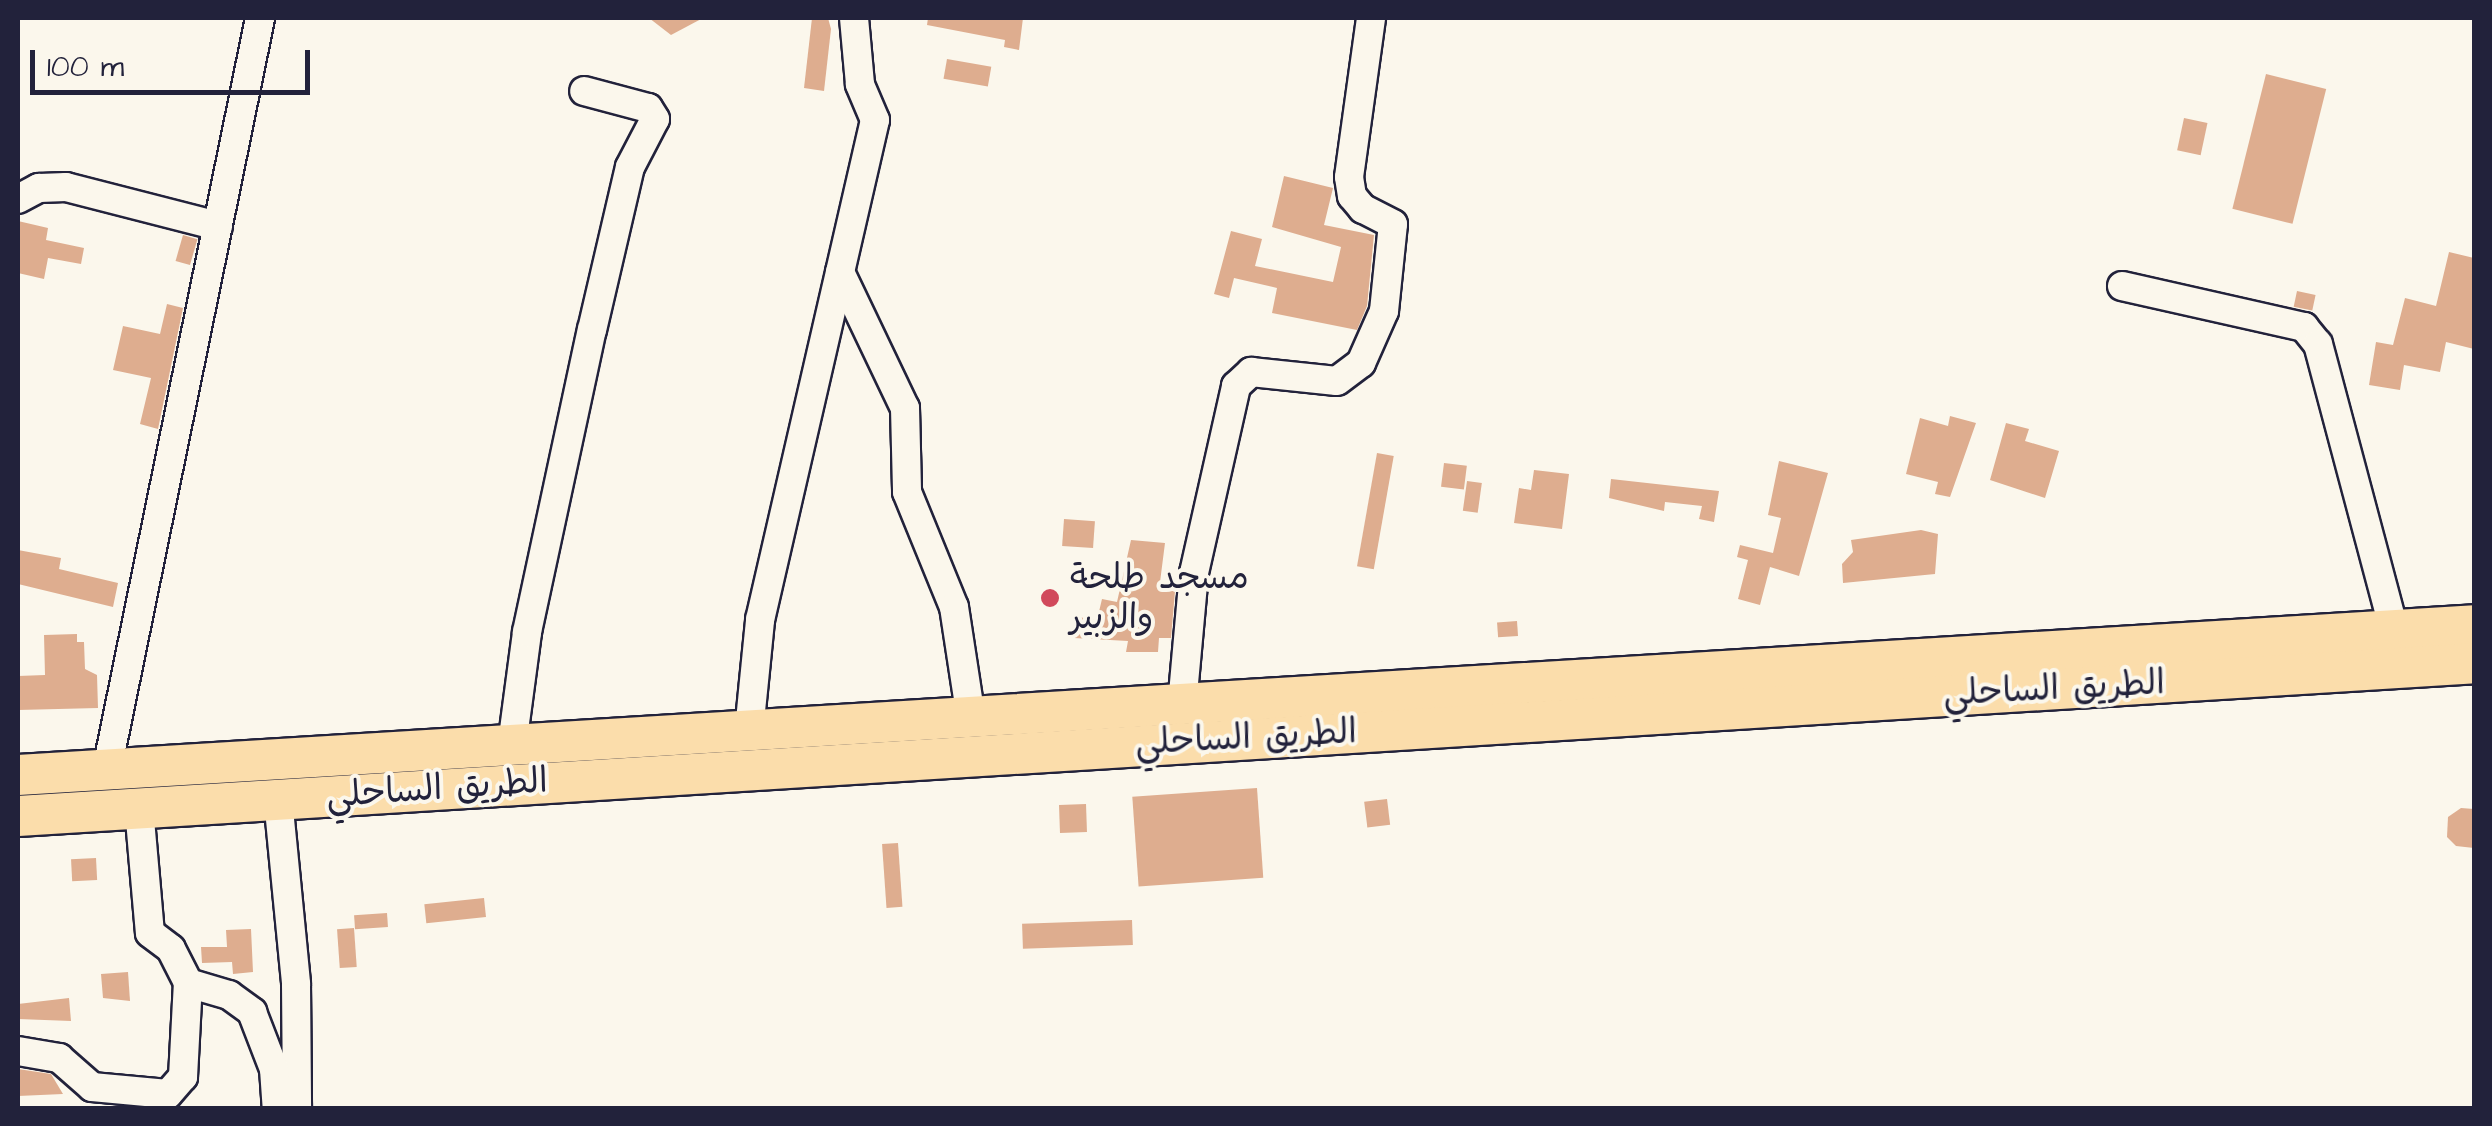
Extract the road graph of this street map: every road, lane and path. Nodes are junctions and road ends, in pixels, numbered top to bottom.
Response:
1 (260, 18) edge
2 (854, 18) edge
3 (1371, 18) edge
4 (584, 91) dead end
5 (18, 199) edge
6 (218, 226) junction
7 (840, 272) junction
8 (2122, 286) dead end
9 (2474, 626) edge
10 (2394, 630) junction
11 (2474, 664) edge
12 (1182, 705) junction
13 (971, 718) junction
14 (748, 731) junction
15 (512, 745) junction
16 (107, 769) junction
17 (18, 775) edge
18 (278, 799) junction
19 (139, 808) junction
20 (18, 816) edge
21 (188, 982) junction
22 (18, 1051) edge
23 (276, 1108) edge
24 (297, 1108) edge

1 - 6 street
2 - 7 street
3 - 12 street
4 - 15 street
5 - 6 street
6 - 16 street
7 - 13 street
7 - 14 street
8 - 10 street
9 - 10 highway, الطريق الساحلي
10 - 12 highway, الطريق الساحلي
11 - 18 highway, الطريق الساحلي
12 - 13 highway, الطريق الساحلي
13 - 14 highway, الطريق الساحلي
14 - 15 highway, الطريق الساحلي
15 - 16 highway, الطريق الساحلي
16 - 17 highway, الطريق الساحلي
18 - 19 highway, الطريق الساحلي
18 - 24 street
19 - 20 highway, الطريق الساحلي
19 - 21 street
21 - 22 street
21 - 23 street

